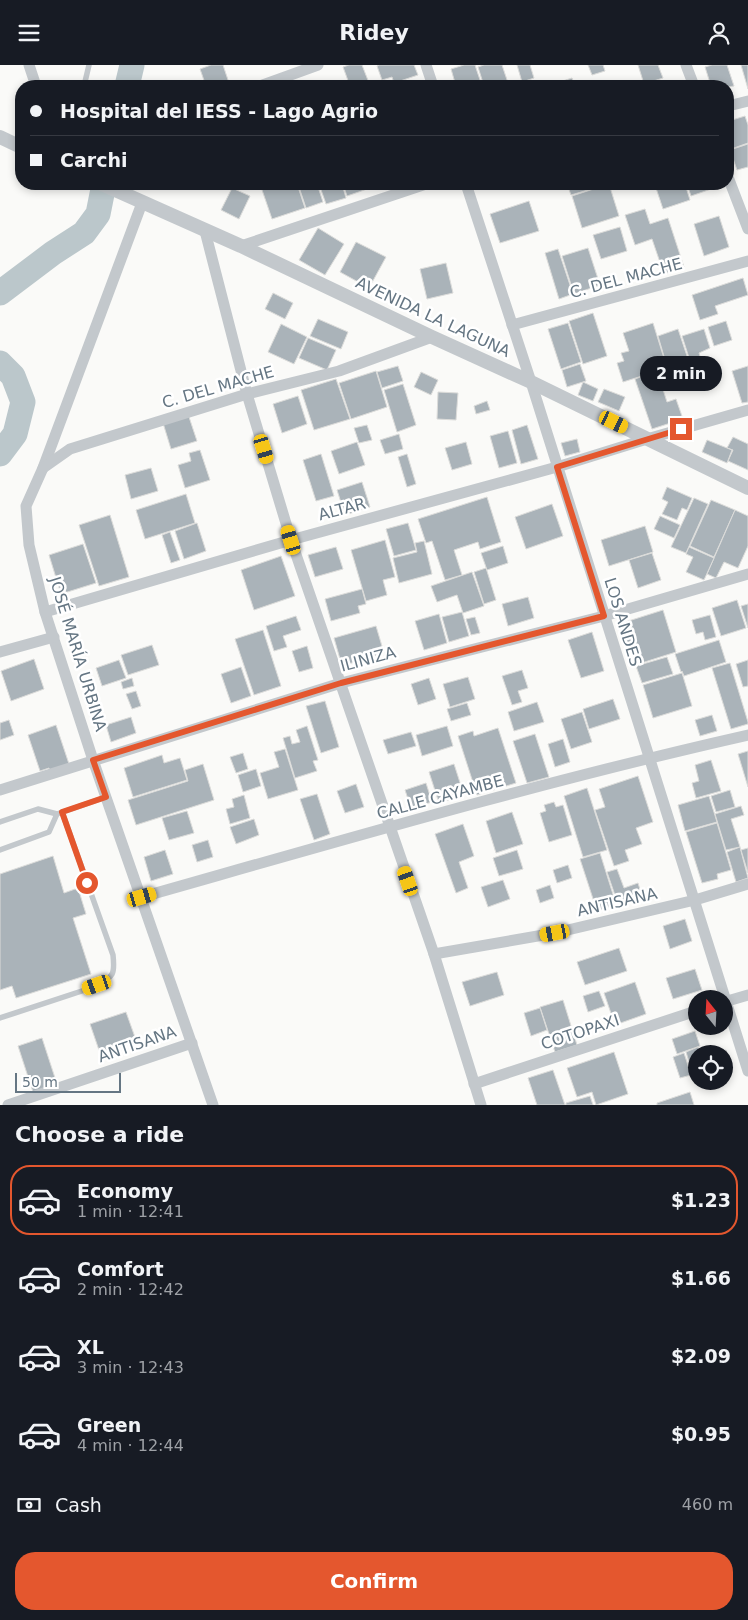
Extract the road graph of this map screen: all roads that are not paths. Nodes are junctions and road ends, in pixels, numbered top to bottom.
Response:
1 (29, 65) edge
2 (89, 65) edge
3 (318, 65) edge
4 (426, 65) edge
5 (686, 65) edge
6 (34, 80) edge
7 (85, 80) edge
8 (277, 80) edge
9 (431, 80) edge
10 (692, 80) edge
11 (748, 101) edge
12 (734, 104) edge
13 (0, 137) edge
14 (15, 144) edge
15 (115, 190) edge
16 (408, 190) edge
17 (468, 190) edge
18 (733, 190) edge
19 (142, 203) junction
20 (748, 229) edge
21 (205, 231) junction
22 (241, 246) junction
23 (748, 261) edge
24 (512, 325) junction
25 (432, 337) junction
26 (531, 381) junction
27 (247, 395) junction
28 (748, 410) edge
29 (647, 439) junction
30 (557, 467) junction
31 (43, 468) junction
32 (748, 488) edge
33 (291, 540) junction
34 (748, 574) edge
35 (45, 612) junction
36 (604, 616) junction
37 (54, 637) junction
38 (0, 652) edge
39 (341, 683) junction
40 (748, 735) edge
41 (648, 757) junction
42 (93, 760) junction
43 (0, 790) edge
44 (106, 797) junction
45 (60, 813) junction
46 (0, 822) edge
47 (389, 827) junction
48 (0, 850) edge
49 (748, 884) edge
50 (142, 897) junction
51 (695, 900) junction
52 (434, 954) junction
53 (721, 990) edge
54 (748, 995) edge
55 (733, 1000) edge
56 (688, 1014) edge
57 (0, 1018) edge
58 (733, 1026) edge
59 (192, 1043) junction
60 (748, 1071) edge
61 (474, 1084) junction
62 (8, 1105) edge
63 (213, 1105) edge
64 (481, 1105) edge

1 - 6 street
2 - 7 lane
3 - 8 street
4 - 9 street
5 - 10 street
11 - 12 street
13 - 14 street
15 - 19 street, AVENIDA LA LAGUNA
16 - 22 street
17 - 24 street, LOS ANDES
18 - 20 street
19 - 21 street, AVENIDA LA LAGUNA
19 - 31 street
21 - 22 street, AVENIDA LA LAGUNA
21 - 27 street
22 - 25 street, AVENIDA LA LAGUNA
23 - 24 street, C. DEL MACHE
24 - 26 street, LOS ANDES
25 - 26 street, AVENIDA LA LAGUNA
25 - 27 street, C. DEL MACHE
26 - 29 street, AVENIDA LA LAGUNA
26 - 30 street, LOS ANDES
27 - 31 street, C. DEL MACHE
27 - 33 street
28 - 29 street, ALTAR
29 - 30 street, ALTAR
29 - 32 street, AVENIDA LA LAGUNA
30 - 33 street, ALTAR
30 - 36 street, LOS ANDES
31 - 35 street, JOSÉ MARÍA URBINA
33 - 35 street, ALTAR
33 - 39 street
34 - 36 street, ILINIZA
35 - 37 street, JOSÉ MARÍA URBINA
36 - 39 street, ILINIZA
36 - 41 street, LOS ANDES
37 - 38 street
37 - 42 street, JOSÉ MARÍA URBINA
39 - 42 street, ILINIZA
39 - 47 street
40 - 41 street, CALLE CAYAMBE
41 - 47 street, CALLE CAYAMBE
41 - 51 street, LOS ANDES
42 - 43 street, ILINIZA
42 - 44 street, JOSÉ MARÍA URBINA
44 - 45 lane
44 - 50 street, JOSÉ MARÍA URBINA
45 - 46 lane
45 - 48 lane
45 - 57 lane
47 - 50 street, CALLE CAYAMBE
47 - 52 street
49 - 51 street, ANTISANA
50 - 59 street, JOSÉ MARÍA URBINA
51 - 52 street, ANTISANA
51 - 53 street, LOS ANDES
52 - 61 street
54 - 55 street
56 - 61 street, COTOPAXI
58 - 60 street, LOS ANDES
59 - 62 street, ANTISANA
59 - 63 street, JOSÉ MARÍA URBINA
61 - 64 street

